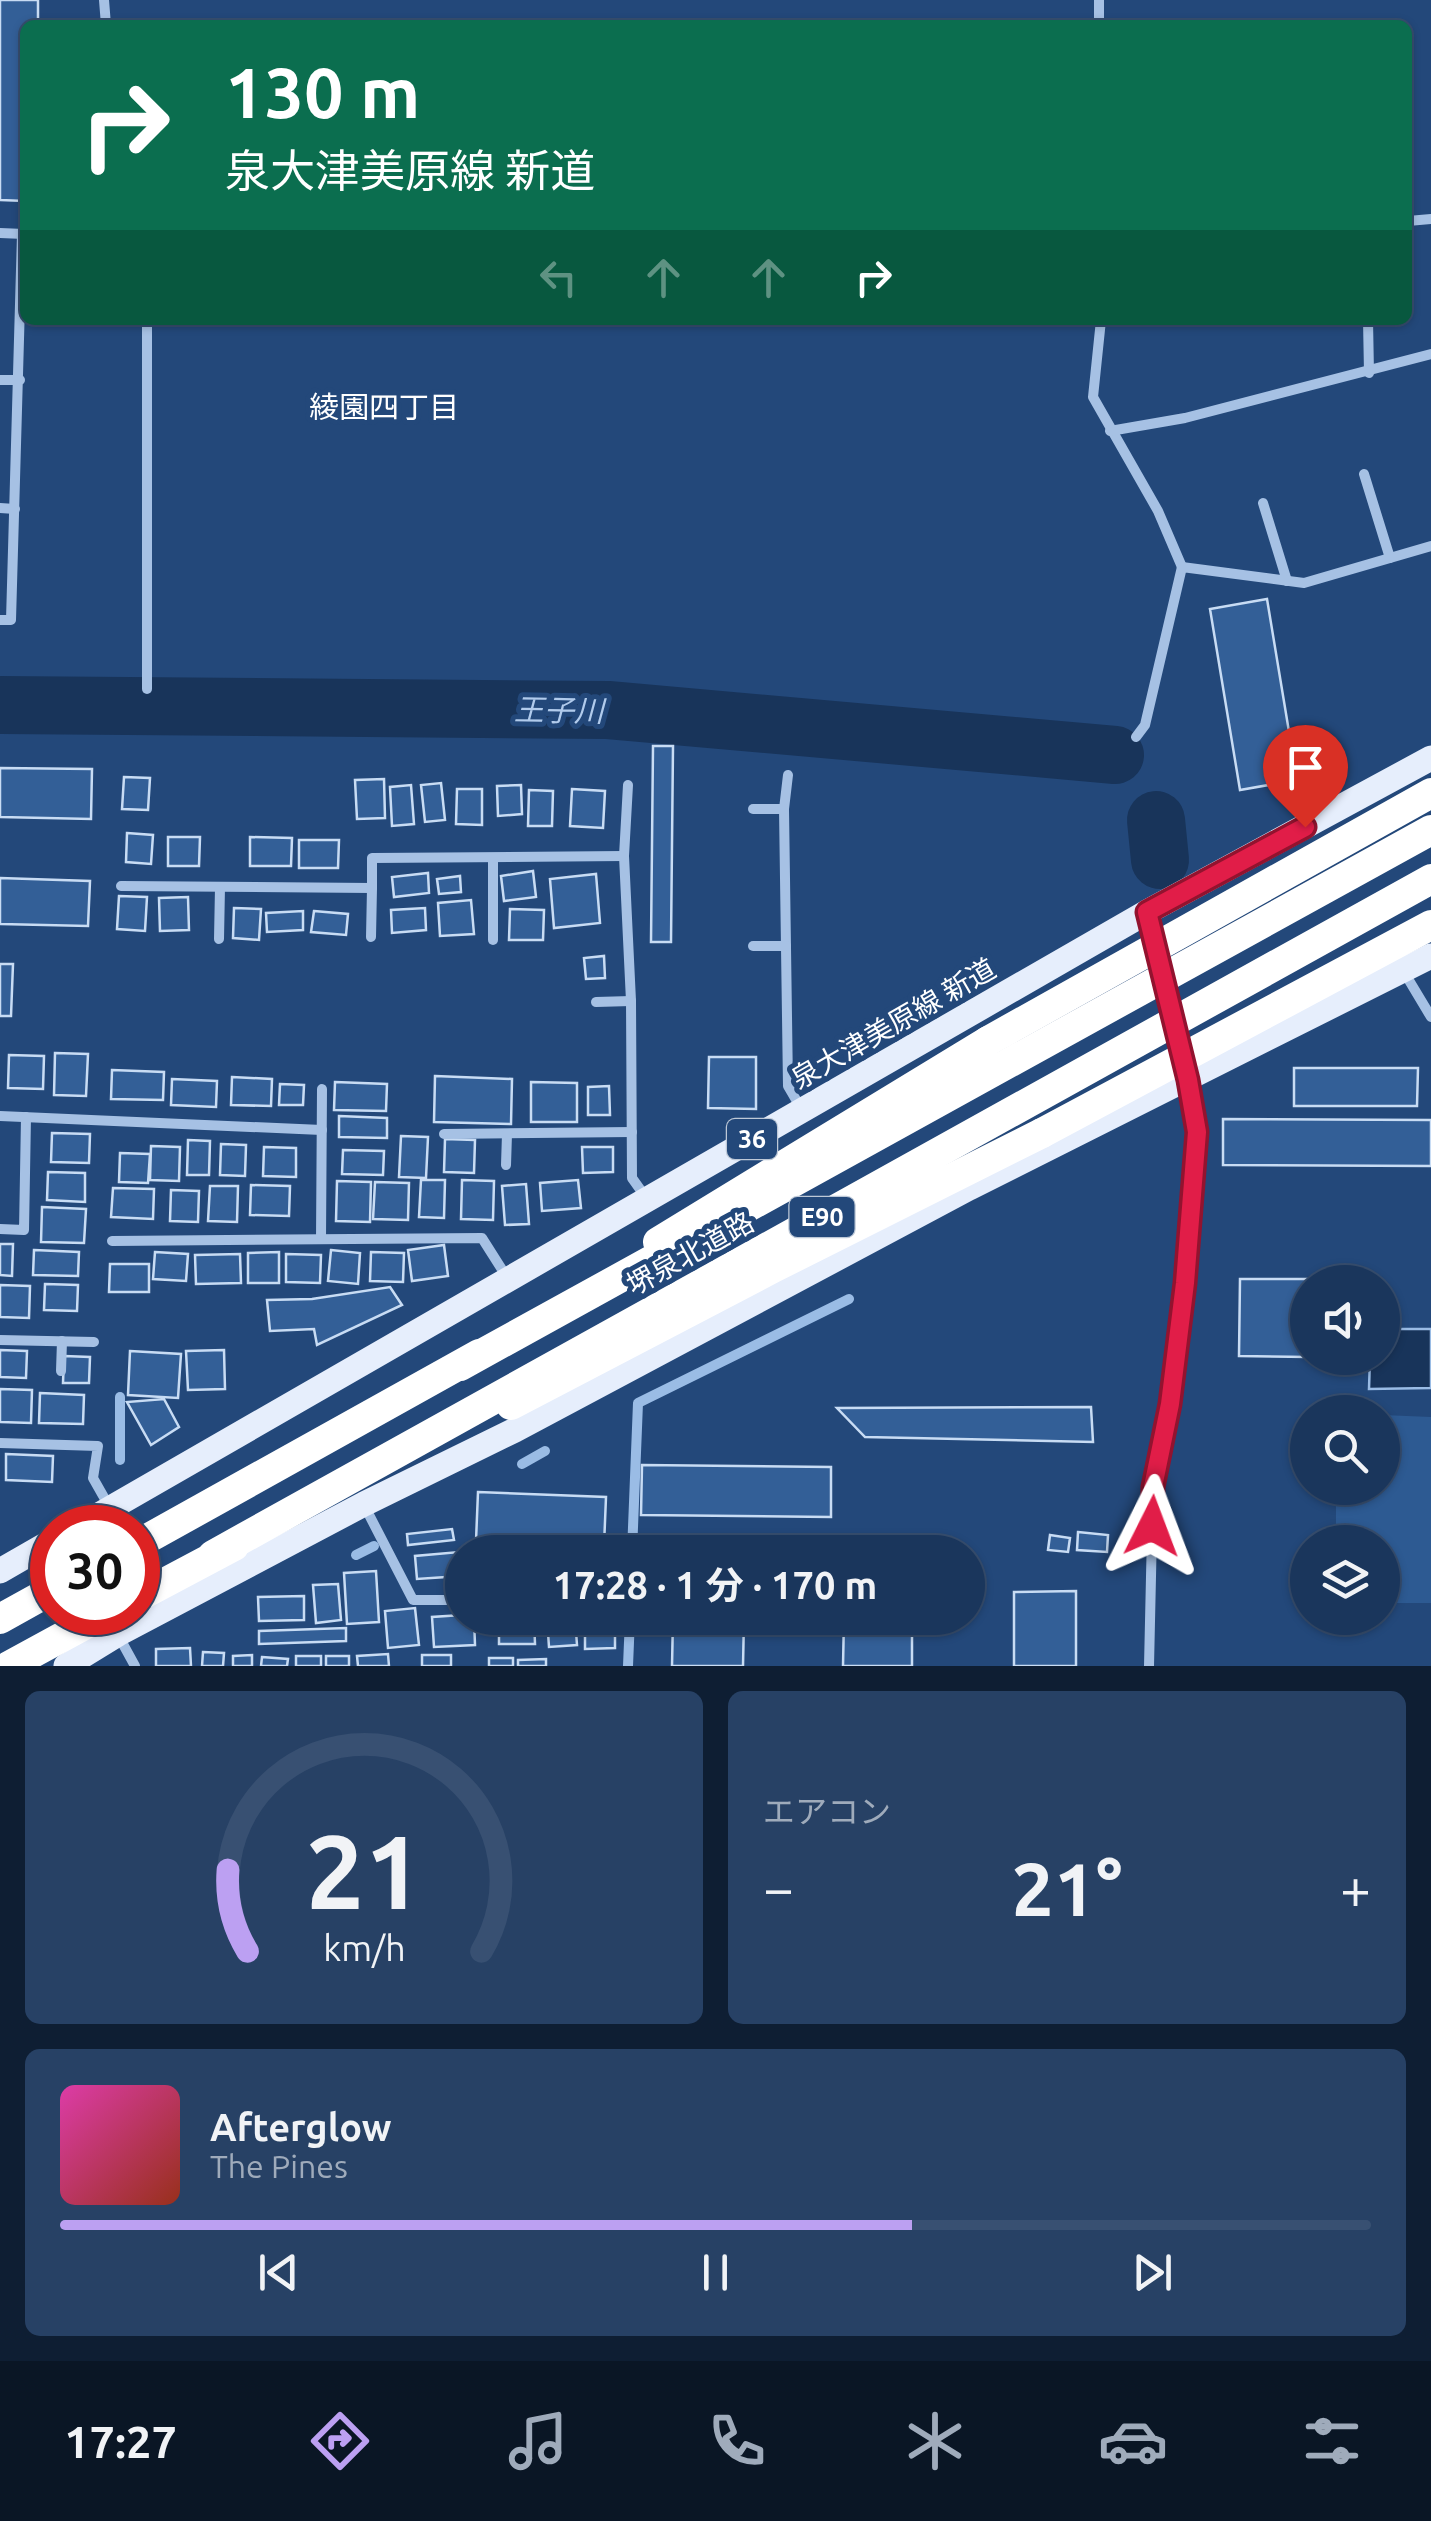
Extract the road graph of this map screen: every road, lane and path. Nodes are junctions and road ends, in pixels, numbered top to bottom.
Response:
1 (21, 325) edge
2 (147, 325) edge
3 (1100, 325) edge
4 (1368, 325) edge
5 (1431, 354) edge
6 (1369, 373) junction
7 (0, 380) edge
8 (20, 380) junction
9 (1110, 431) junction
10 (1364, 474) dead end
11 (1264, 503) dead end
12 (0, 508) edge
13 (15, 509) junction
14 (1431, 546) edge
15 (1390, 558) junction
16 (1182, 567) junction
17 (1287, 580) junction
18 (0, 620) edge
19 (146, 689) dead end
20 (1136, 737) dead end
21 (1431, 758) edge
22 (788, 775) dead end
23 (628, 785) dead end
24 (1431, 793) edge
25 (753, 809) dead end
26 (784, 809) junction
27 (1431, 830) edge
28 (624, 856) junction
29 (494, 858) junction
30 (1431, 879) edge
31 (122, 886) dead end
32 (220, 886) junction
33 (372, 888) junction
34 (1147, 912) junction
35 (1431, 926) edge
36 (371, 937) dead end
37 (219, 938) dead end
38 (494, 940) dead end
39 (754, 946) dead end
40 (786, 946) junction
41 (1431, 956) edge
42 (1404, 971) junction
43 (631, 1001) junction
44 (596, 1002) dead end
45 (1431, 1017) edge
46 (1188, 1080) junction
47 (322, 1089) dead end
48 (802, 1110) junction
49 (0, 1116) edge
50 (26, 1117) junction
51 (322, 1130) junction
52 (632, 1132) junction
53 (444, 1134) dead end
54 (507, 1134) junction
55 (506, 1165) dead end
56 (648, 1200) junction
57 (0, 1230) edge
58 (321, 1239) junction
59 (112, 1241) dead end
60 (508, 1280) junction
61 (0, 1340) edge
62 (62, 1341) junction
63 (94, 1342) dead end
64 (460, 1366) junction
65 (61, 1371) dead end
66 (0, 1443) edge
67 (364, 1504) junction
68 (108, 1505) edge
69 (115, 1505) edge
70 (160, 1532) edge
71 (30, 1554) edge
72 (214, 1555) junction
73 (0, 1571) edge
74 (160, 1584) edge
75 (445, 1600) edge
76 (160, 1601) edge
77 (30, 1602) edge
78 (0, 1619) edge
79 (84, 1635) edge
80 (100, 1635) edge
81 (119, 1635) edge
82 (9, 1666) edge
83 (66, 1666) edge
84 (136, 1666) edge
85 (1149, 1666) edge

1 - 8 street
2 - 19 street
3 - 9 street
4 - 6 street
5 - 6 street
6 - 9 street
7 - 8 street
8 - 13 street
9 - 16 street
10 - 15 street
11 - 17 street
12 - 13 street
13 - 18 street
14 - 15 street
15 - 17 street
16 - 17 street
16 - 20 street
21 - 34 main road, 泉大津美原線 新道 / 36
22 - 26 street
23 - 28 street
24 - 64 highway, bridge
25 - 26 street
26 - 40 street
27 - 64 highway, 堺泉北道路 / E90, bridge
28 - 29 street
28 - 43 street
29 - 33 street
29 - 38 street
30 - 72 highway, 堺泉北道路 / E90, bridge
31 - 32 street
32 - 33 street
32 - 37 street
33 - 36 street
34 - 46 street
34 - 48 main road, 泉大津美原線 新道 / 36
35 - 72 highway, bridge
39 - 40 street
40 - 48 street
41 - 42 main road
42 - 45 street
42 - 46 main road
43 - 44 street
43 - 52 street
46 - 67 main road
46 - 85 street
47 - 51 street
48 - 56 main road, 泉大津美原線 新道 / 36
49 - 50 street
50 - 51 street
50 - 57 street
51 - 58 street
52 - 54 street
52 - 56 street
53 - 54 street
54 - 55 street
56 - 60 main road, 泉大津美原線 新道 / 36
58 - 59 street
58 - 60 street
60 - 69 main road, 泉大津美原線 新道 / 36
61 - 62 street
62 - 63 street
62 - 65 street
64 - 70 highway, 堺泉北道路 / E90
66 - 68 street
67 - 75 street
67 - 76 main road
71 - 73 main road
72 - 74 highway, 堺泉北道路 / E90
77 - 78 highway
79 - 82 highway
80 - 83 main road
81 - 84 street

